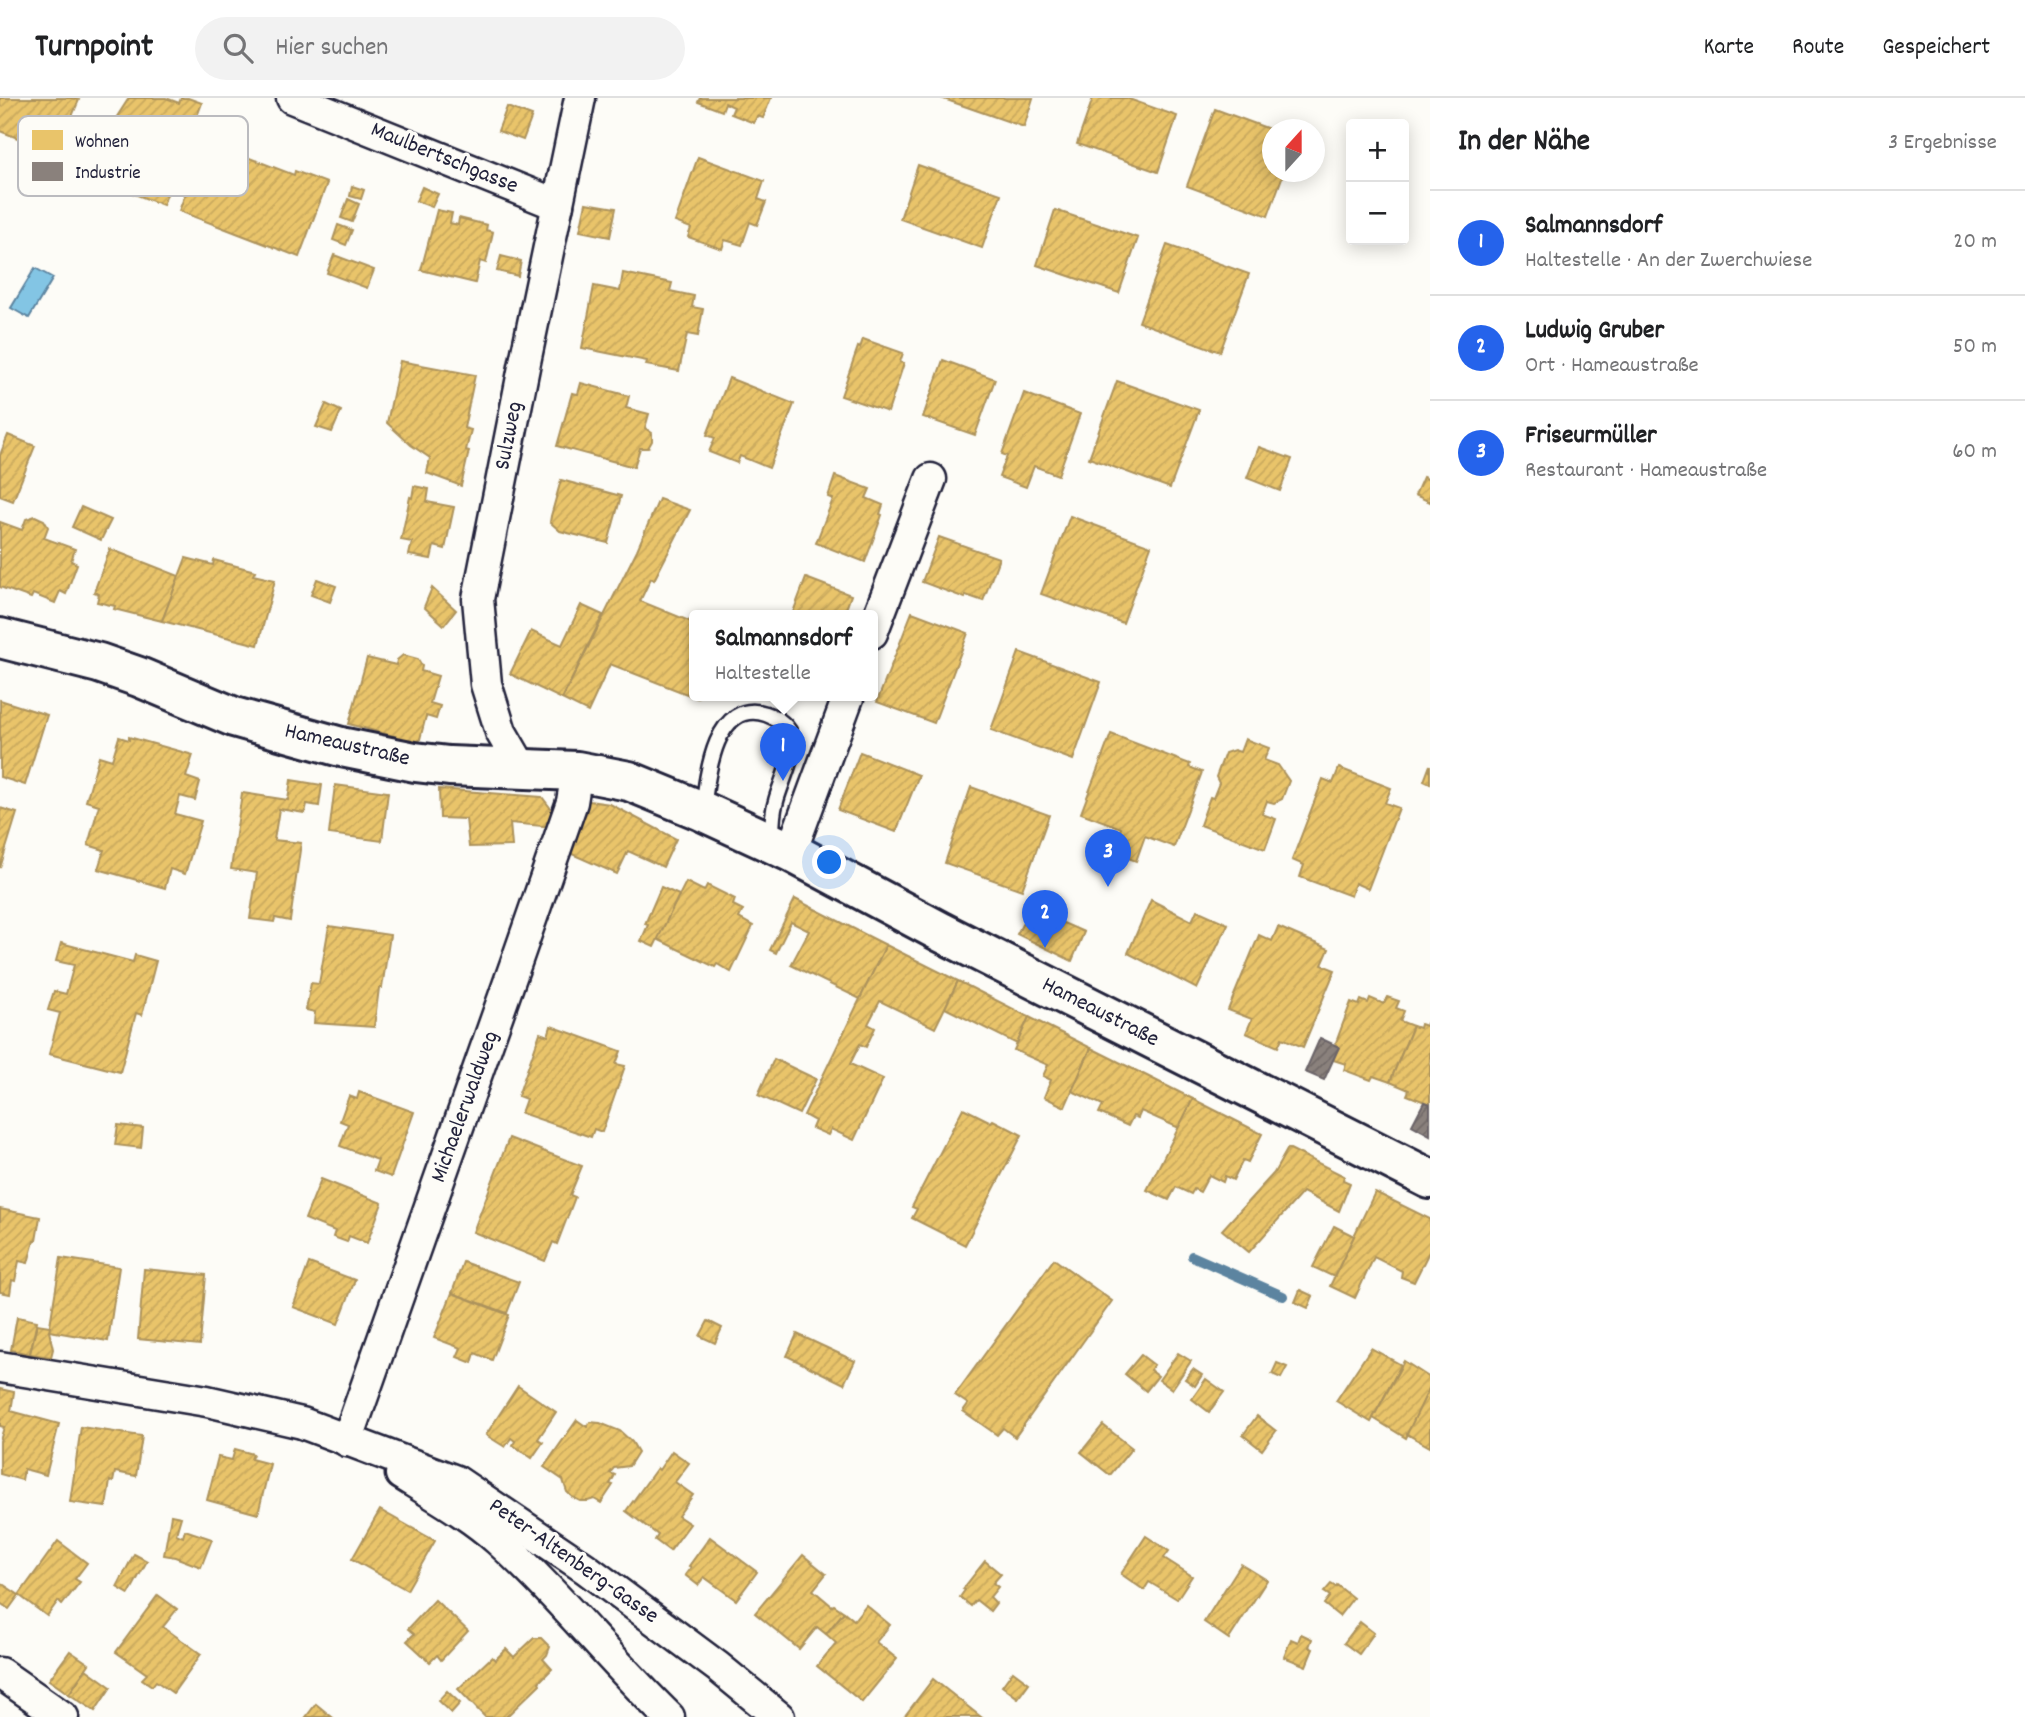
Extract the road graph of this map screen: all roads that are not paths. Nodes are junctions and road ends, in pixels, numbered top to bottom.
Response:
1 (292, 98) edge
2 (580, 98) edge
3 (558, 205) junction
4 (931, 479) dead end
5 (878, 618) edge
6 (0, 638) edge
7 (846, 701) edge
8 (523, 770) junction
9 (577, 771) junction
10 (702, 811) junction
11 (782, 848) junction
12 (1430, 1179) edge
13 (0, 1367) edge
14 (347, 1441) junction
15 (0, 1673) edge
16 (63, 1717) edge
17 (669, 1717) edge
18 (779, 1717) edge

1 - 3 street, Maulbertschgasse
2 - 3 street, Sulzweg
3 - 8 street, Sulzweg
4 - 5 street
6 - 8 main road, Hameaustraße
7 - 11 street
8 - 9 main road, Hameaustraße
9 - 10 main road, Hameaustraße
9 - 14 street, Michaelerwaldweg
10 - 11 main road, Hameaustraße
10 - 11 lane
11 - 12 main road, Hameaustraße
13 - 14 street, Peter-Altenberg-Gasse
14 - 17 street, Peter-Altenberg-Gasse
14 - 18 street, Peter-Altenberg-Gasse
15 - 16 street

